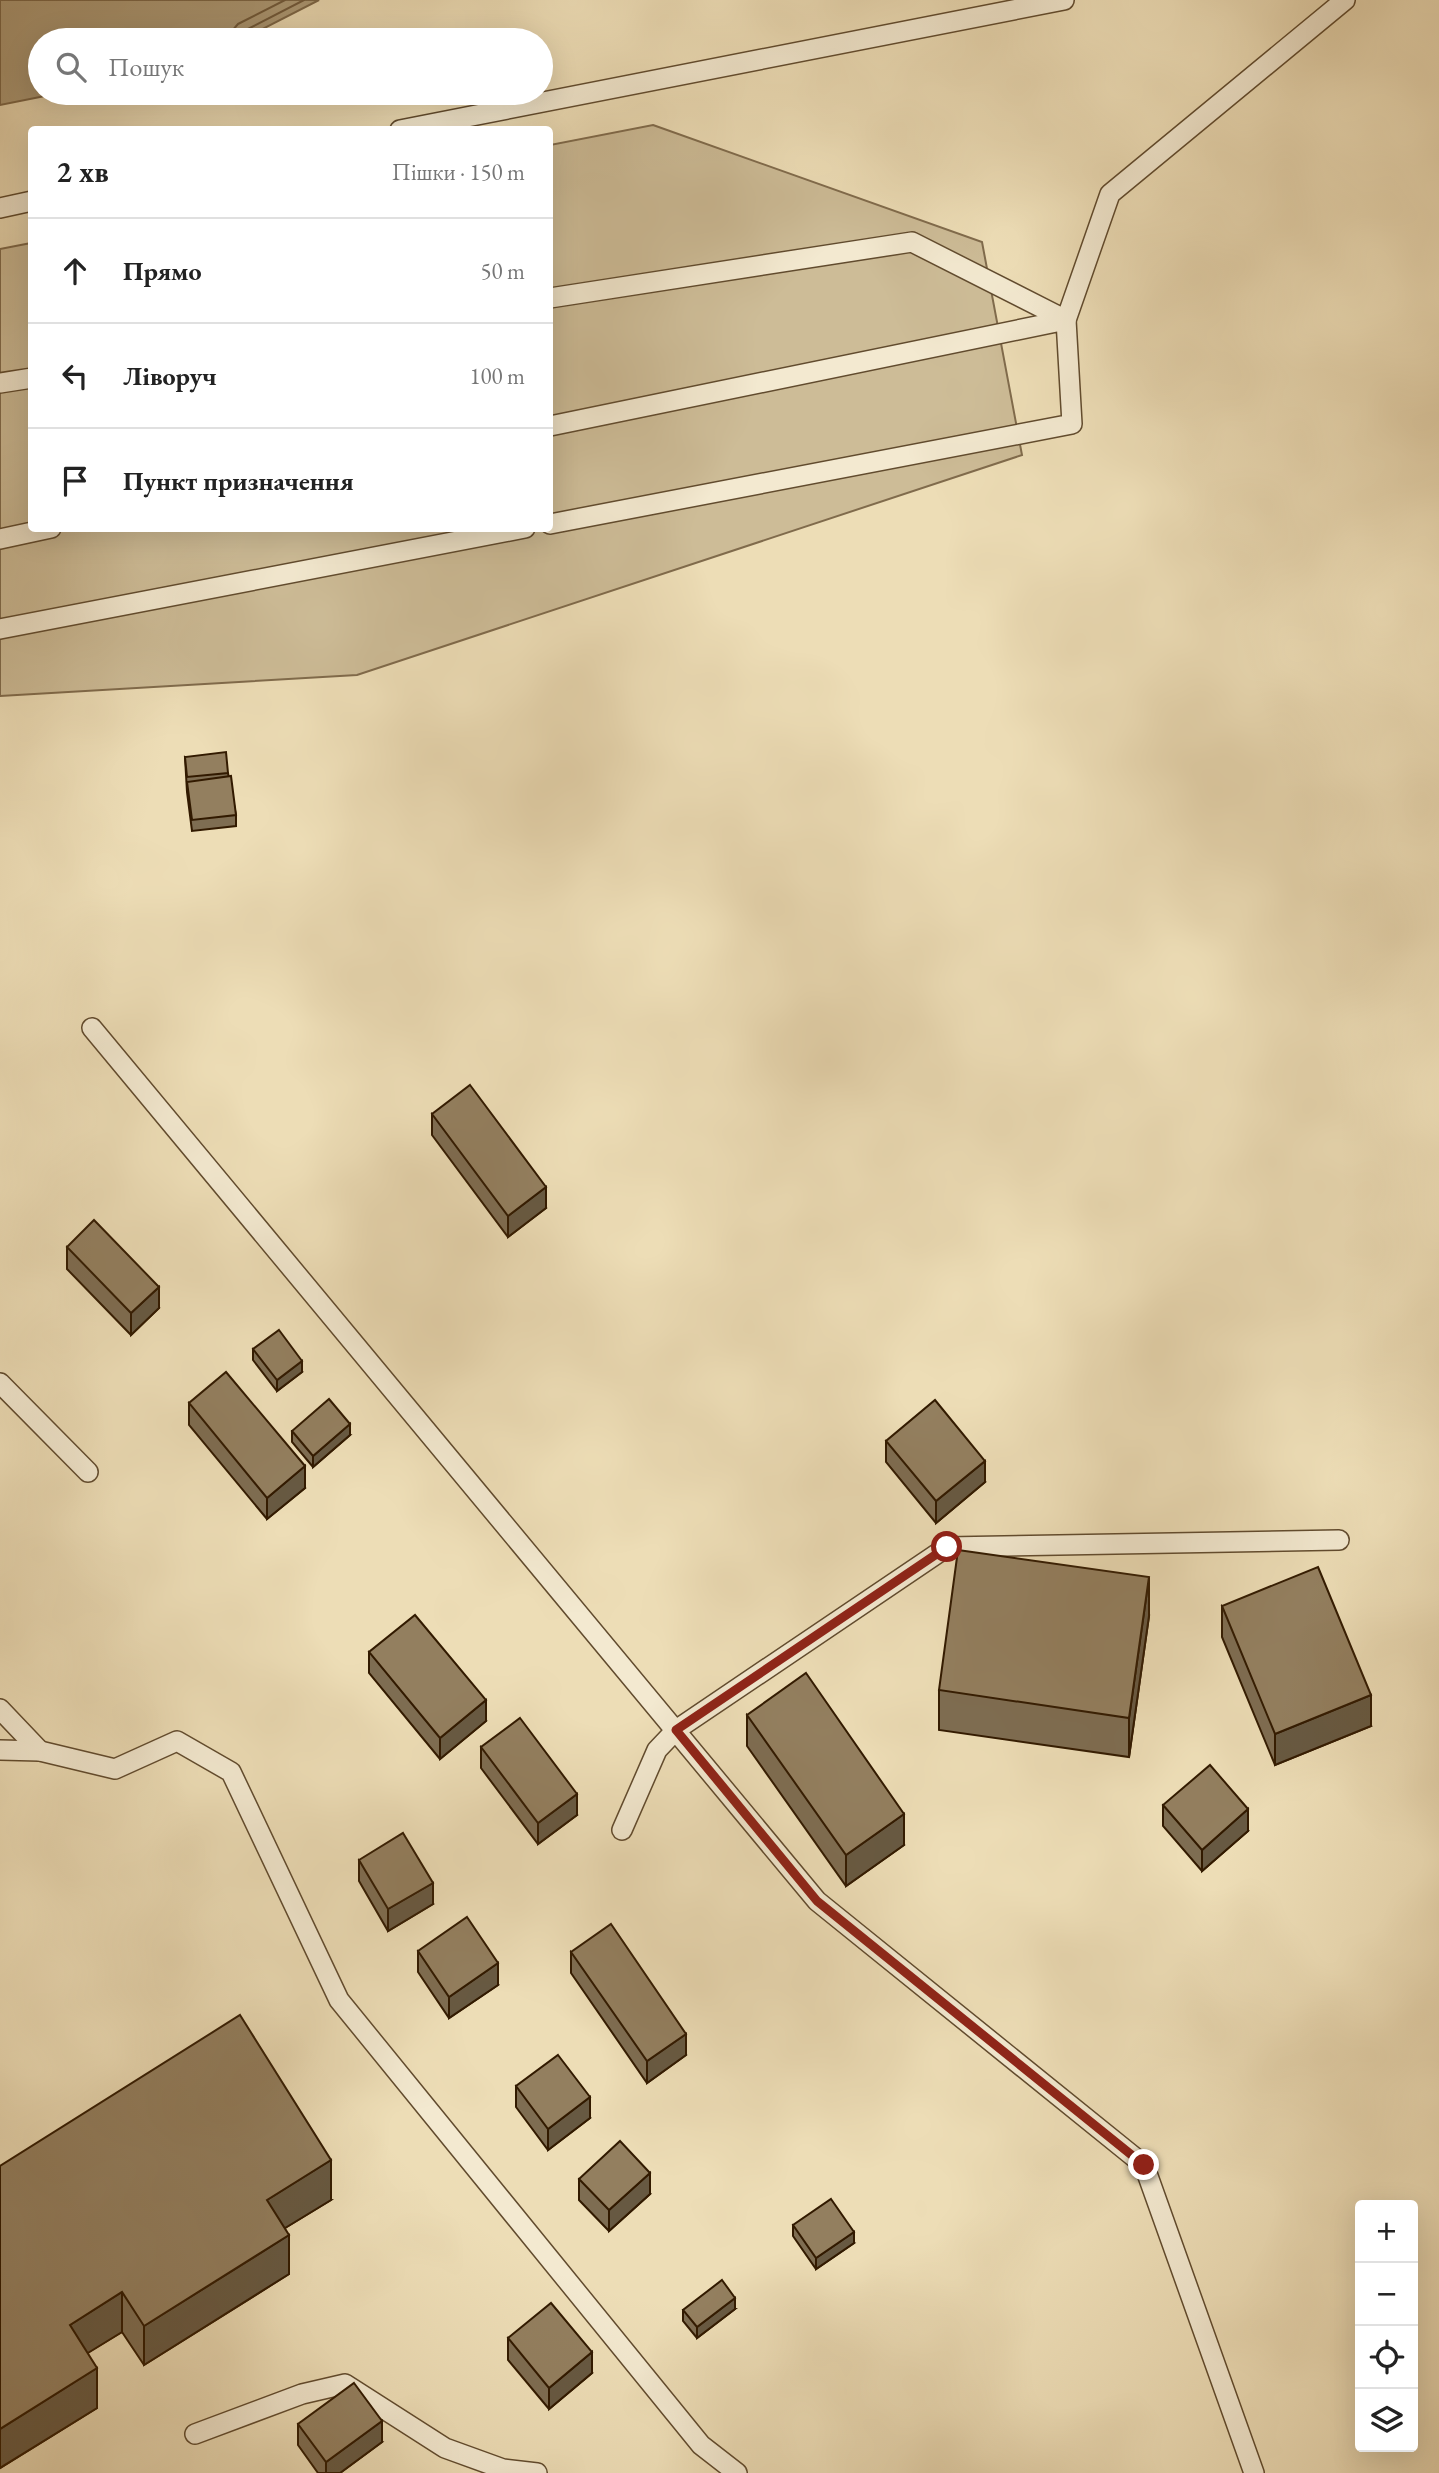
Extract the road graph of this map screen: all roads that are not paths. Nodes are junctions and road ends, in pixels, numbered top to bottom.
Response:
1 (1064, 0) edge
2 (1345, 0) edge
3 (553, 100) edge
4 (528, 105) edge
5 (420, 126) edge
6 (28, 202) edge
7 (0, 208) edge
8 (553, 298) edge
9 (1066, 320) junction
10 (28, 379) edge
11 (0, 383) edge
12 (553, 425) edge
13 (553, 523) edge
14 (32, 532) edge
15 (504, 532) edge
16 (0, 539) edge
17 (0, 629) edge
18 (92, 1028) dead end
19 (0, 1383) edge
20 (88, 1472) dead end
21 (1339, 1540) dead end
22 (0, 1709) edge
23 (676, 1730) junction
24 (0, 1750) edge
25 (40, 1751) junction
26 (622, 1830) dead end
27 (195, 2434) dead end
28 (537, 2473) edge
29 (737, 2473) edge
30 (1255, 2473) edge

1 - 3 lane
2 - 9 lane
4 - 5 lane
6 - 7 lane
8 - 9 lane
9 - 12 lane
9 - 13 lane
10 - 11 lane
14 - 16 lane
15 - 17 lane
18 - 23 lane
19 - 20 lane
21 - 23 lane
22 - 25 lane
23 - 26 lane
23 - 30 lane
24 - 25 lane
25 - 29 lane
27 - 28 lane

